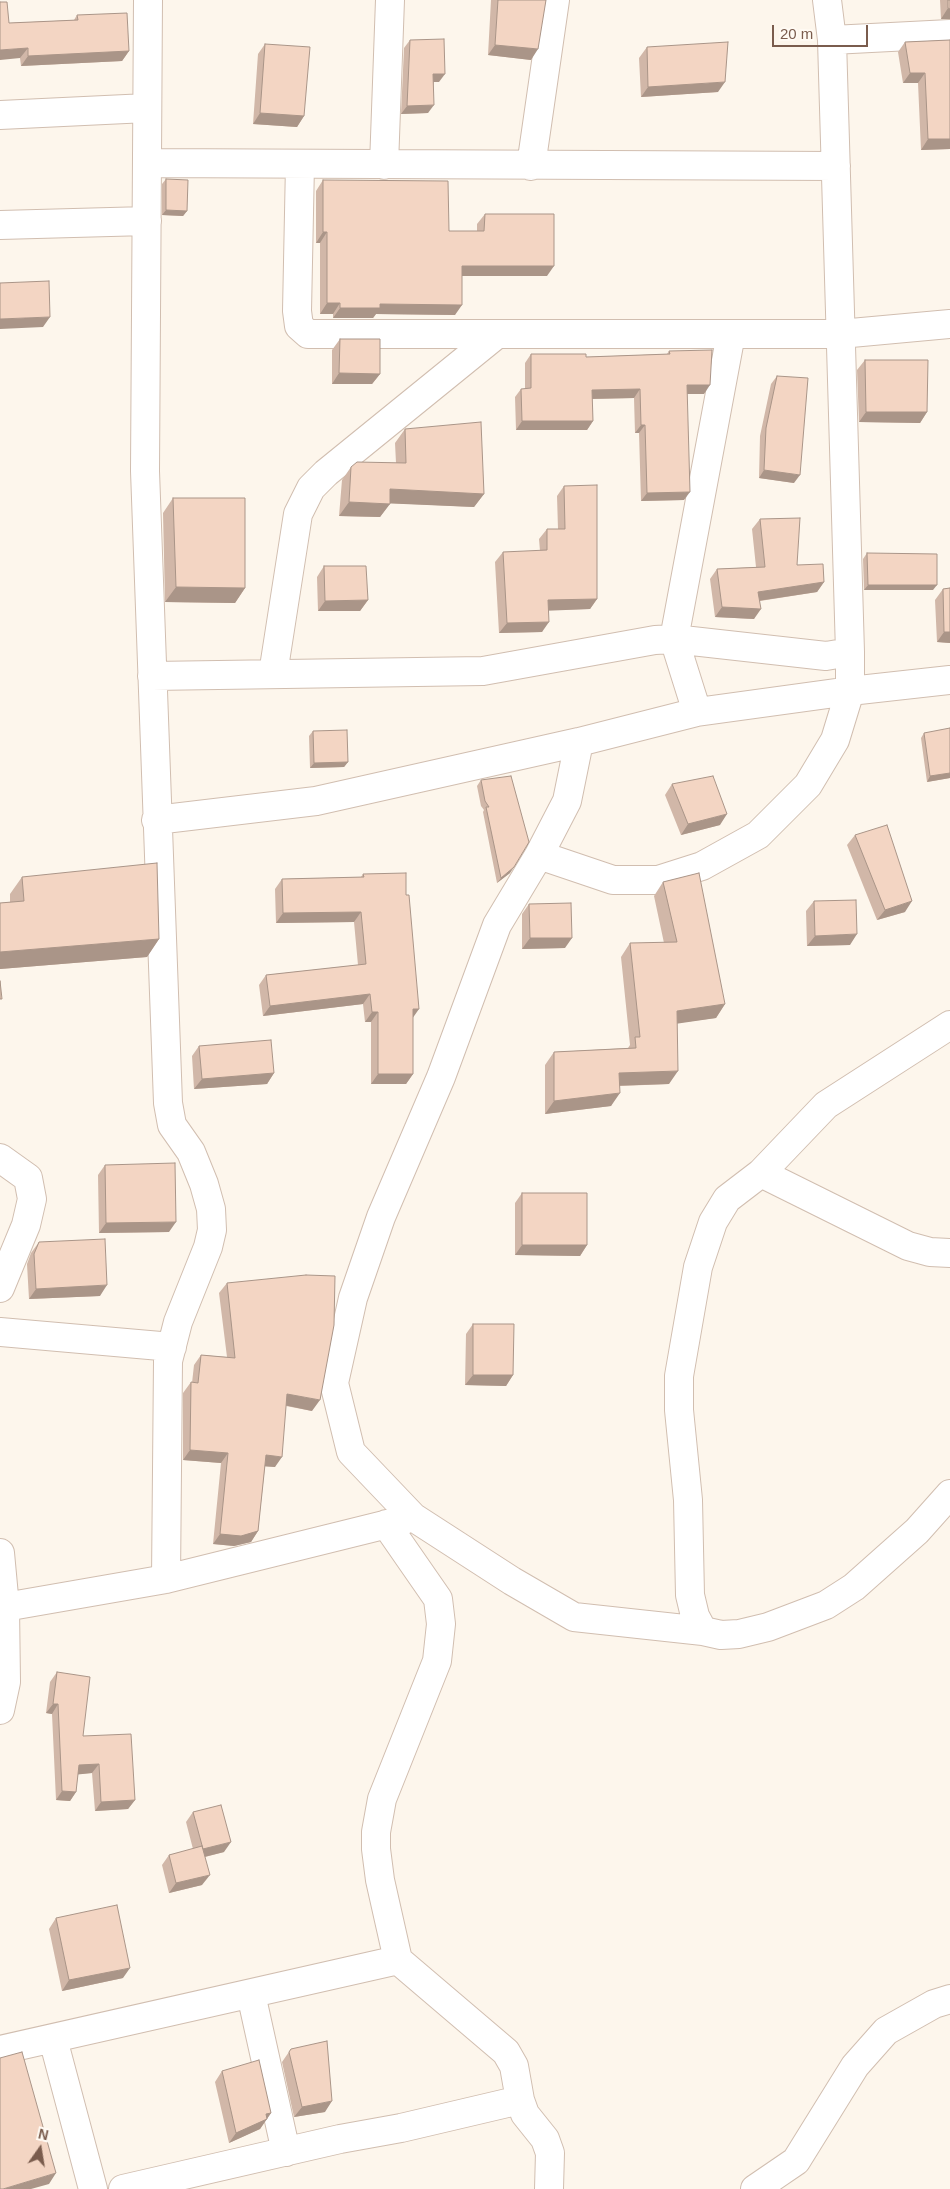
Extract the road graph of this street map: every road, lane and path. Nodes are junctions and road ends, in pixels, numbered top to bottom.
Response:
1 (148, 0) edge
2 (390, 0) edge
3 (556, 0) edge
4 (827, 0) edge
5 (950, 34) edge
6 (832, 40) junction
7 (147, 108) junction
8 (0, 115) edge
9 (146, 163) junction
10 (300, 164) junction
11 (384, 165) junction
12 (532, 166) junction
13 (836, 166) junction
14 (147, 221) junction
15 (0, 225) edge
16 (950, 324) edge
17 (731, 334) junction
18 (840, 334) junction
19 (496, 335) junction
20 (674, 639) junction
21 (850, 652) junction
22 (273, 674) junction
23 (152, 676) junction
24 (950, 680) edge
25 (850, 691) junction
26 (697, 712) junction
27 (579, 742) junction
28 (156, 820) junction
29 (539, 855) junction
30 (950, 1026) edge
31 (0, 1158) edge
32 (761, 1173) junction
33 (950, 1253) edge
34 (0, 1288) edge
35 (0, 1332) edge
36 (172, 1347) junction
37 (950, 1494) edge
38 (413, 1518) junction
39 (386, 1524) junction
40 (0, 1553) edge
41 (166, 1579) junction
42 (5, 1607) junction
43 (703, 1631) junction
44 (0, 1710) edge
45 (398, 1960) junction
46 (250, 1994) junction
47 (950, 1999) edge
48 (53, 2039) junction
49 (0, 2050) edge
50 (520, 2100) junction
51 (286, 2152) junction
52 (94, 2189) edge
53 (123, 2189) edge
54 (549, 2189) edge
55 (756, 2189) edge

1 - 7 street
2 - 11 street
3 - 12 street
4 - 6 street
5 - 6 street
6 - 13 street
7 - 8 street
7 - 9 street
9 - 10 street
9 - 14 street
10 - 11 street
10 - 19 street
11 - 12 street
12 - 13 street
13 - 18 street
14 - 15 street
14 - 23 street
16 - 18 street
17 - 18 street
17 - 19 street
17 - 20 street
18 - 21 street
19 - 22 street
20 - 21 street
20 - 22 street
20 - 26 street
21 - 25 street
22 - 23 street
23 - 28 street
24 - 25 street
25 - 26 street
25 - 29 street
26 - 27 street
27 - 28 street
27 - 29 street
28 - 36 street
29 - 38 street
30 - 32 street
31 - 34 street
32 - 33 street
32 - 43 street
35 - 36 street
36 - 41 street
37 - 43 street
38 - 39 street
38 - 43 street
39 - 41 street
39 - 45 street
40 - 42 street
41 - 42 street
42 - 44 street
45 - 46 street
45 - 50 street
46 - 48 street
46 - 51 street
47 - 55 street
48 - 49 street
48 - 52 street
50 - 51 street
50 - 54 street
51 - 53 street

